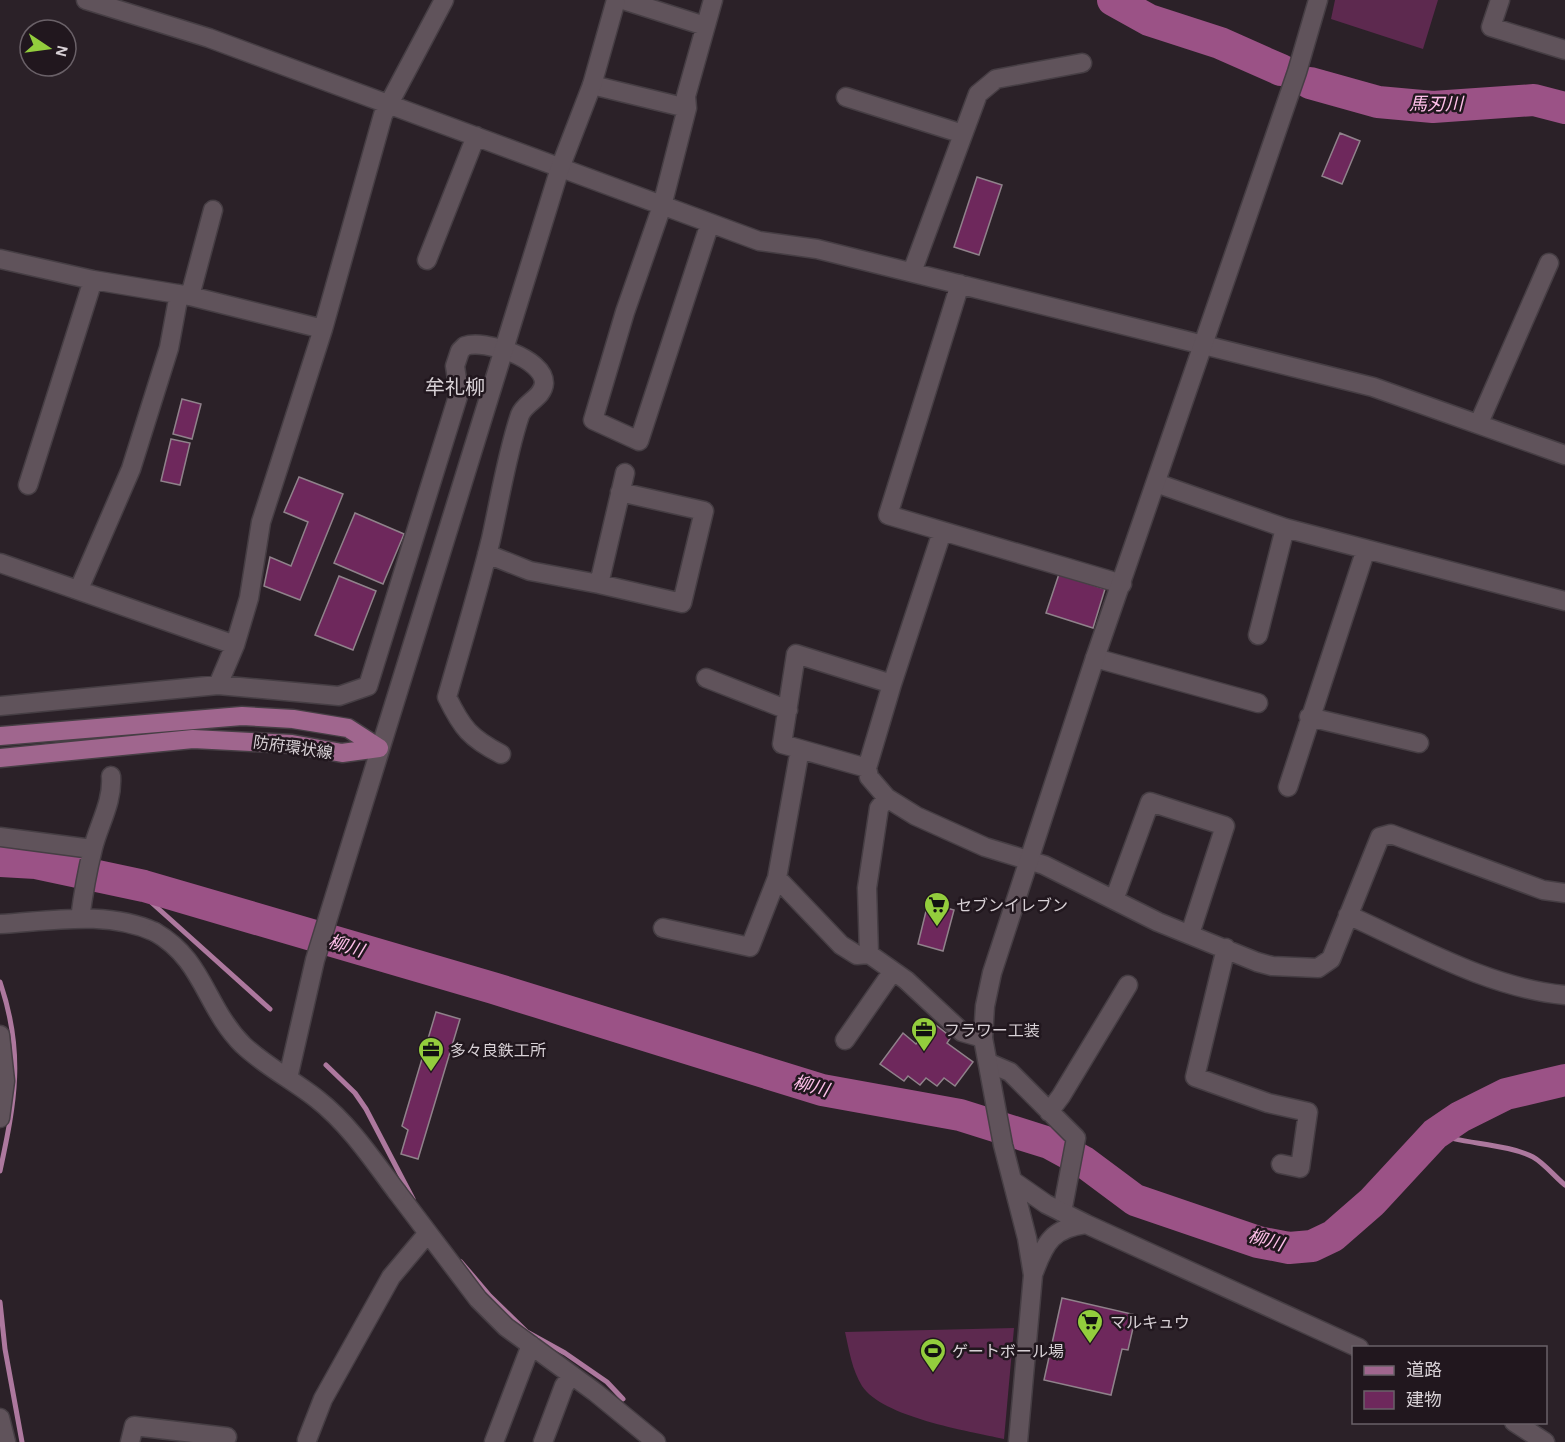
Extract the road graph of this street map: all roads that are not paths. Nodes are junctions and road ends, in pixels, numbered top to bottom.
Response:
1 (86, 0) edge
2 (444, 0) edge
3 (616, 0) edge
4 (623, 0) edge
5 (713, 0) edge
6 (1318, 0) edge
7 (1500, 0) edge
8 (705, 26) junction
9 (1565, 50) edge
10 (1082, 63) dead end
11 (592, 85) junction
12 (846, 97) dead end
13 (390, 103) junction
14 (687, 108) junction
15 (963, 135) junction
16 (476, 136) junction
17 (560, 168) junction
18 (662, 206) junction
19 (213, 210) dead end
20 (710, 223) junction
21 (0, 259) edge
22 (427, 260) dead end
23 (1549, 263) dead end
24 (912, 272) junction
25 (93, 280) junction
26 (960, 285) junction
27 (184, 295) junction
28 (323, 329) junction
29 (1203, 343) junction
30 (503, 351) junction
31 (1479, 423) junction
32 (1565, 455) edge
33 (625, 473) dead end
34 (1156, 483) junction
35 (28, 485) dead end
36 (620, 492) junction
37 (1286, 528) junction
38 (942, 532) junction
39 (1366, 549) junction
40 (487, 554) junction
41 (0, 563) edge
42 (599, 584) junction
43 (1122, 584) junction
44 (79, 589) junction
45 (1565, 601) edge
46 (1258, 635) dead end
47 (235, 645) junction
48 (1095, 658) junction
49 (706, 678) dead end
50 (891, 684) junction
51 (218, 685) junction
52 (1258, 703) dead end
53 (0, 706) edge
54 (788, 710) junction
55 (1310, 717) junction
56 (0, 736) edge
57 (1419, 743) dead end
58 (379, 748) junction
59 (800, 749) junction
60 (501, 754) dead end
61 (0, 758) edge
62 (867, 768) junction
63 (111, 776) dead end
64 (1288, 787) dead end
65 (887, 798) junction
66 (0, 837) edge
67 (92, 852) junction
68 (1030, 860) junction
69 (777, 878) junction
70 (1565, 892) edge
71 (1114, 900) junction
72 (1348, 915) junction
73 (80, 918) junction
74 (0, 924) edge
75 (663, 927) dead end
76 (1190, 934) junction
77 (1226, 948) junction
78 (869, 954) junction
79 (893, 971) junction
80 (1128, 985) dead end
81 (1565, 995) edge
82 (0, 1035) edge
83 (983, 1038) junction
84 (845, 1040) dead end
85 (989, 1063) junction
86 (288, 1078) junction
87 (1049, 1112) junction
88 (0, 1118) edge
89 (1281, 1164) dead end
90 (1013, 1181) junction
91 (1062, 1212) junction
92 (1086, 1224) junction
93 (428, 1233) junction
94 (1033, 1275) junction
95 (531, 1345) junction
96 (1357, 1346) edge
97 (572, 1375) junction
98 (0, 1418) edge
99 (1517, 1424) edge
100 (227, 1437) dead end
101 (307, 1440) dead end
102 (6, 1442) edge
103 (130, 1442) edge
104 (494, 1442) edge
105 (543, 1442) edge
106 (656, 1442) edge
107 (1018, 1442) edge
108 (1545, 1442) edge

1 - 13 street
2 - 13 street
3 - 11 street
4 - 8 street
5 - 8 street
6 - 29 street
7 - 9 street
8 - 14 street
10 - 15 street
11 - 14 street
11 - 17 street
12 - 15 street
13 - 16 street
13 - 28 street
14 - 18 street
15 - 24 street
16 - 17 street
16 - 22 street
17 - 18 street
17 - 30 street
18 - 20 street
18 - 20 street
19 - 27 street
20 - 24 street
21 - 25 street
23 - 31 street
24 - 26 street
25 - 27 street
25 - 35 street
26 - 29 street
26 - 38 street
27 - 28 street
27 - 44 street
28 - 47 street
29 - 31 street
29 - 34 street
30 - 40 street
30 - 51 street
30 - 58 street
31 - 32 street
33 - 36 street
34 - 37 street
34 - 43 street
36 - 42 street
36 - 42 street
37 - 39 street
37 - 46 street
38 - 43 street
38 - 50 street
39 - 45 street
39 - 55 street
40 - 42 street
40 - 60 street
41 - 44 street
43 - 48 street
44 - 47 street
47 - 51 street
48 - 52 street
48 - 68 street
49 - 54 street
50 - 54 street
50 - 62 street
51 - 53 street
54 - 59 street
55 - 57 street
55 - 64 street
56 - 58 main road, 防府環状線
58 - 61 main road, 防府環状線
58 - 86 street
59 - 62 street
59 - 69 street
62 - 65 street
63 - 67 street
65 - 68 street
65 - 78 street
66 - 67 street
67 - 73 street
68 - 71 street
68 - 83 street
69 - 75 street
69 - 78 street
70 - 72 street
71 - 76 street
71 - 76 street
72 - 77 street
72 - 81 street
73 - 74 street
73 - 86 street
76 - 77 street
77 - 89 street
78 - 79 street
79 - 83 street
79 - 84 street
80 - 87 street
82 - 88 street
83 - 85 street
85 - 87 street
85 - 90 street
86 - 93 street
87 - 91 street
90 - 91 street
90 - 94 street
91 - 92 street
92 - 94 street
92 - 96 street
93 - 95 street
93 - 101 street
94 - 107 street
95 - 97 street
95 - 104 street
97 - 105 street
97 - 106 street
98 - 102 street
99 - 108 street
100 - 103 street

